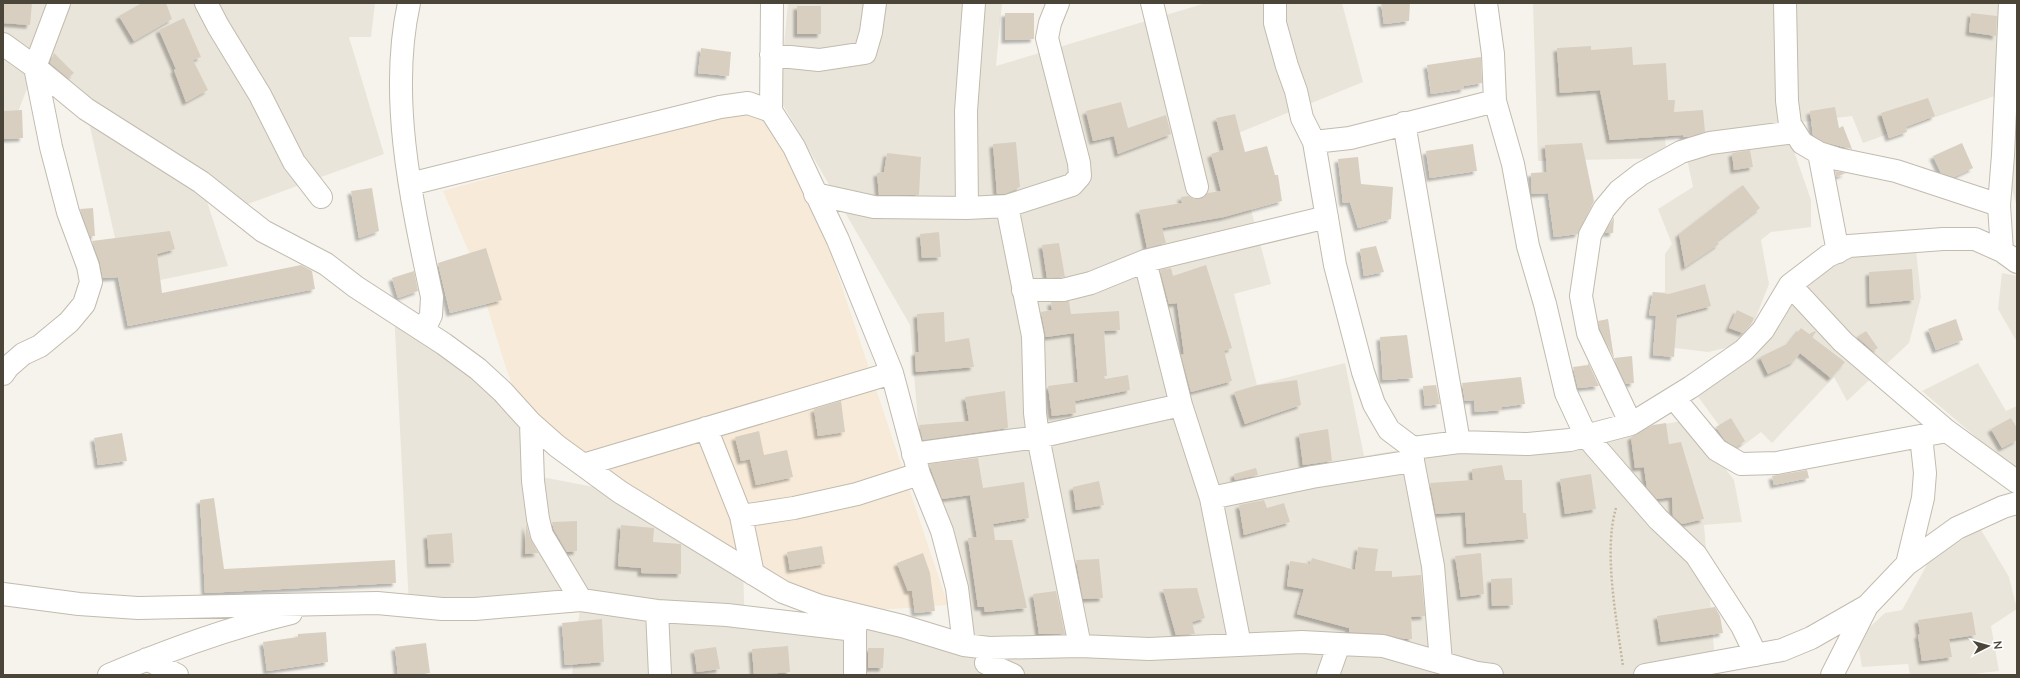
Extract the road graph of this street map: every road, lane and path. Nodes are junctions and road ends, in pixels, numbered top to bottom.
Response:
1 (59, 3) edge
2 (206, 3) edge
3 (409, 3) edge
4 (772, 3) edge
5 (875, 3) edge
6 (974, 3) edge
7 (1058, 3) edge
8 (1152, 3) edge
9 (1275, 3) edge
10 (1486, 3) edge
11 (1785, 3) edge
12 (2011, 5) edge
13 (3, 44) edge
14 (771, 55) junction
15 (35, 67) junction
16 (1495, 101) junction
17 (771, 111) junction
18 (1404, 123) junction
19 (1795, 132) junction
20 (1314, 142) junction
21 (1818, 152) junction
22 (410, 184) junction
23 (1197, 188) dead end
24 (815, 194) junction
25 (321, 197) dead end
26 (1007, 206) junction
27 (967, 208) junction
28 (2005, 214) edge
29 (1327, 217) junction
30 (1838, 252) junction
31 (2010, 256) edge
32 (1145, 261) junction
33 (1790, 285) junction
34 (1023, 290) junction
35 (424, 330) junction
36 (3, 374) edge
37 (892, 374) junction
38 (1674, 398) junction
39 (1181, 405) junction
40 (531, 423) junction
41 (1631, 424) junction
42 (706, 428) junction
43 (1947, 431) junction
44 (1586, 436) junction
45 (1921, 436) junction
46 (1038, 437) junction
47 (1459, 442) junction
48 (913, 454) junction
49 (1413, 455) junction
50 (583, 465) junction
51 (919, 474) junction
52 (1625, 480) junction
53 (2017, 482) edge
54 (1211, 498) junction
55 (2017, 503) edge
56 (741, 516) junction
57 (1907, 564) junction
58 (753, 574) junction
59 (3, 594) edge
60 (581, 600) junction
61 (335, 603) junction
62 (1867, 606) junction
63 (657, 610) junction
64 (857, 622) junction
65 (964, 644) junction
66 (1339, 644) junction
67 (1240, 645) junction
68 (1080, 646) junction
69 (1756, 655) junction
70 (147, 659) junction
71 (987, 662) edge
72 (1450, 668) edge
73 (173, 674) edge
74 (1482, 674) edge
75 (109, 675) edge
76 (660, 675) edge
77 (855, 675) edge
78 (1013, 675) edge
79 (1328, 675) edge
80 (1624, 675) edge
81 (1645, 675) edge
82 (1832, 675) edge

1 - 15 street
2 - 25 street
3 - 22 street
4 - 14 street
5 - 14 street
6 - 27 street
7 - 26 street
8 - 23 street
9 - 20 street
10 - 16 street
11 - 19 street
12 - 28 street
13 - 15 street
14 - 17 street
15 - 35 street
15 - 36 street
16 - 18 street
16 - 44 street
17 - 22 street
17 - 24 street
18 - 20 street
18 - 47 street
19 - 21 street
19 - 41 street
20 - 29 street
21 - 28 street
21 - 30 street
22 - 35 street
24 - 27 street
24 - 37 street
26 - 27 street
26 - 34 street
28 - 31 street
29 - 32 street
29 - 49 street
30 - 31 street
30 - 33 street
32 - 34 street
32 - 39 street
33 - 38 street
33 - 43 street
34 - 46 street
35 - 40 street
37 - 42 street
37 - 48 street
38 - 41 street
38 - 45 street
39 - 46 street
39 - 54 street
40 - 50 street
40 - 60 street
41 - 44 street
42 - 50 street
42 - 56 street
43 - 45 street
43 - 53 street
44 - 47 street
44 - 52 street
45 - 57 street
46 - 48 street
46 - 68 street
47 - 49 street
48 - 51 street
49 - 54 street
49 - 72 street
50 - 58 street
51 - 56 street
51 - 65 street
52 - 69 street
52 - 80 path
54 - 67 street
55 - 57 street
56 - 58 street
57 - 62 street
58 - 64 street
59 - 61 street
60 - 61 street
60 - 63 street
61 - 70 street
62 - 69 street
62 - 82 street
63 - 64 street
63 - 76 street
64 - 65 street
64 - 77 street
65 - 71 street
66 - 67 street
66 - 72 street
66 - 79 street
67 - 68 street
68 - 71 street
69 - 81 street
70 - 73 street
70 - 75 street
71 - 78 street
72 - 74 street

